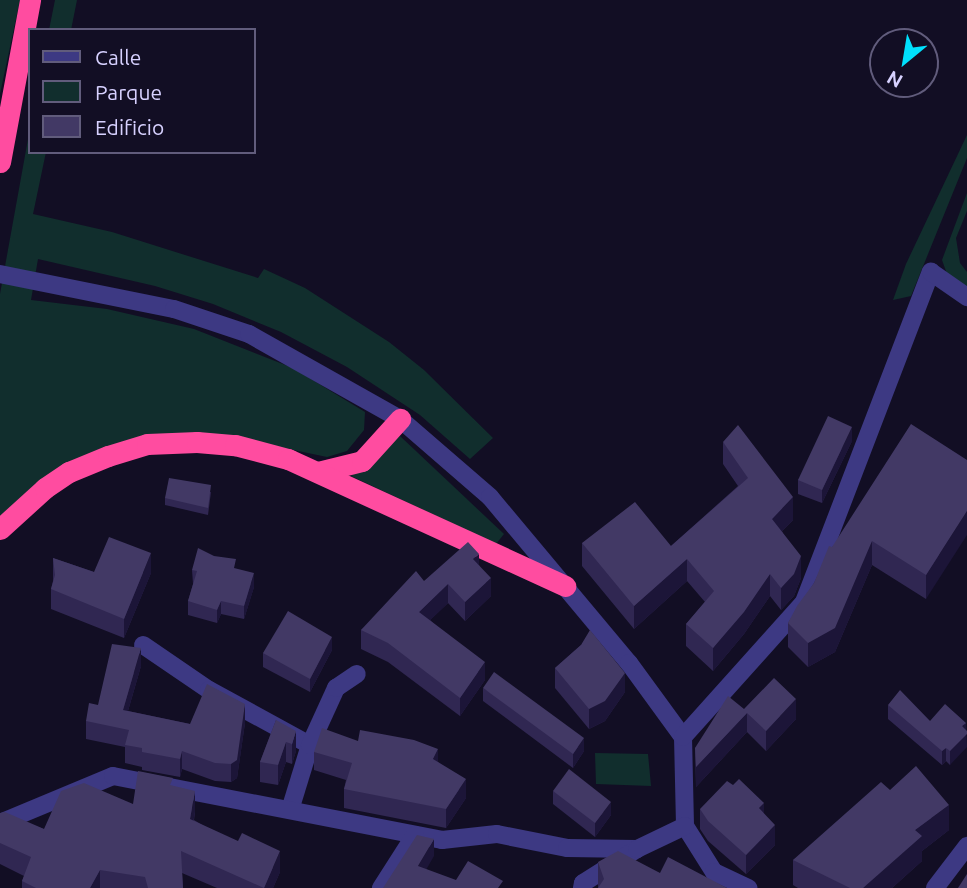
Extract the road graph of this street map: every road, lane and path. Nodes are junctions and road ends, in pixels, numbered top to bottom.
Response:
1 (30, 0) edge
2 (0, 162) edge
3 (0, 274) edge
4 (967, 297) edge
5 (400, 419) junction
6 (318, 472) junction
7 (0, 529) edge
8 (565, 586) junction
9 (143, 645) dead end
10 (357, 674) dead end
11 (683, 737) junction
12 (310, 746) junction
13 (290, 810) junction
14 (0, 823) edge
15 (685, 826) junction
16 (415, 835) junction
17 (967, 846) edge
18 (637, 849) junction
19 (381, 888) edge
20 (582, 888) edge
21 (748, 888) edge
22 (936, 888) edge

1 - 2 highway
3 - 5 street
4 - 11 street
5 - 6 highway
5 - 8 street
6 - 7 highway
6 - 8 highway
8 - 11 street
9 - 12 street
10 - 12 street
11 - 15 street
12 - 13 street
13 - 14 street
13 - 16 street
15 - 18 street
15 - 21 street
16 - 18 street
16 - 19 street
17 - 22 street
18 - 20 street

